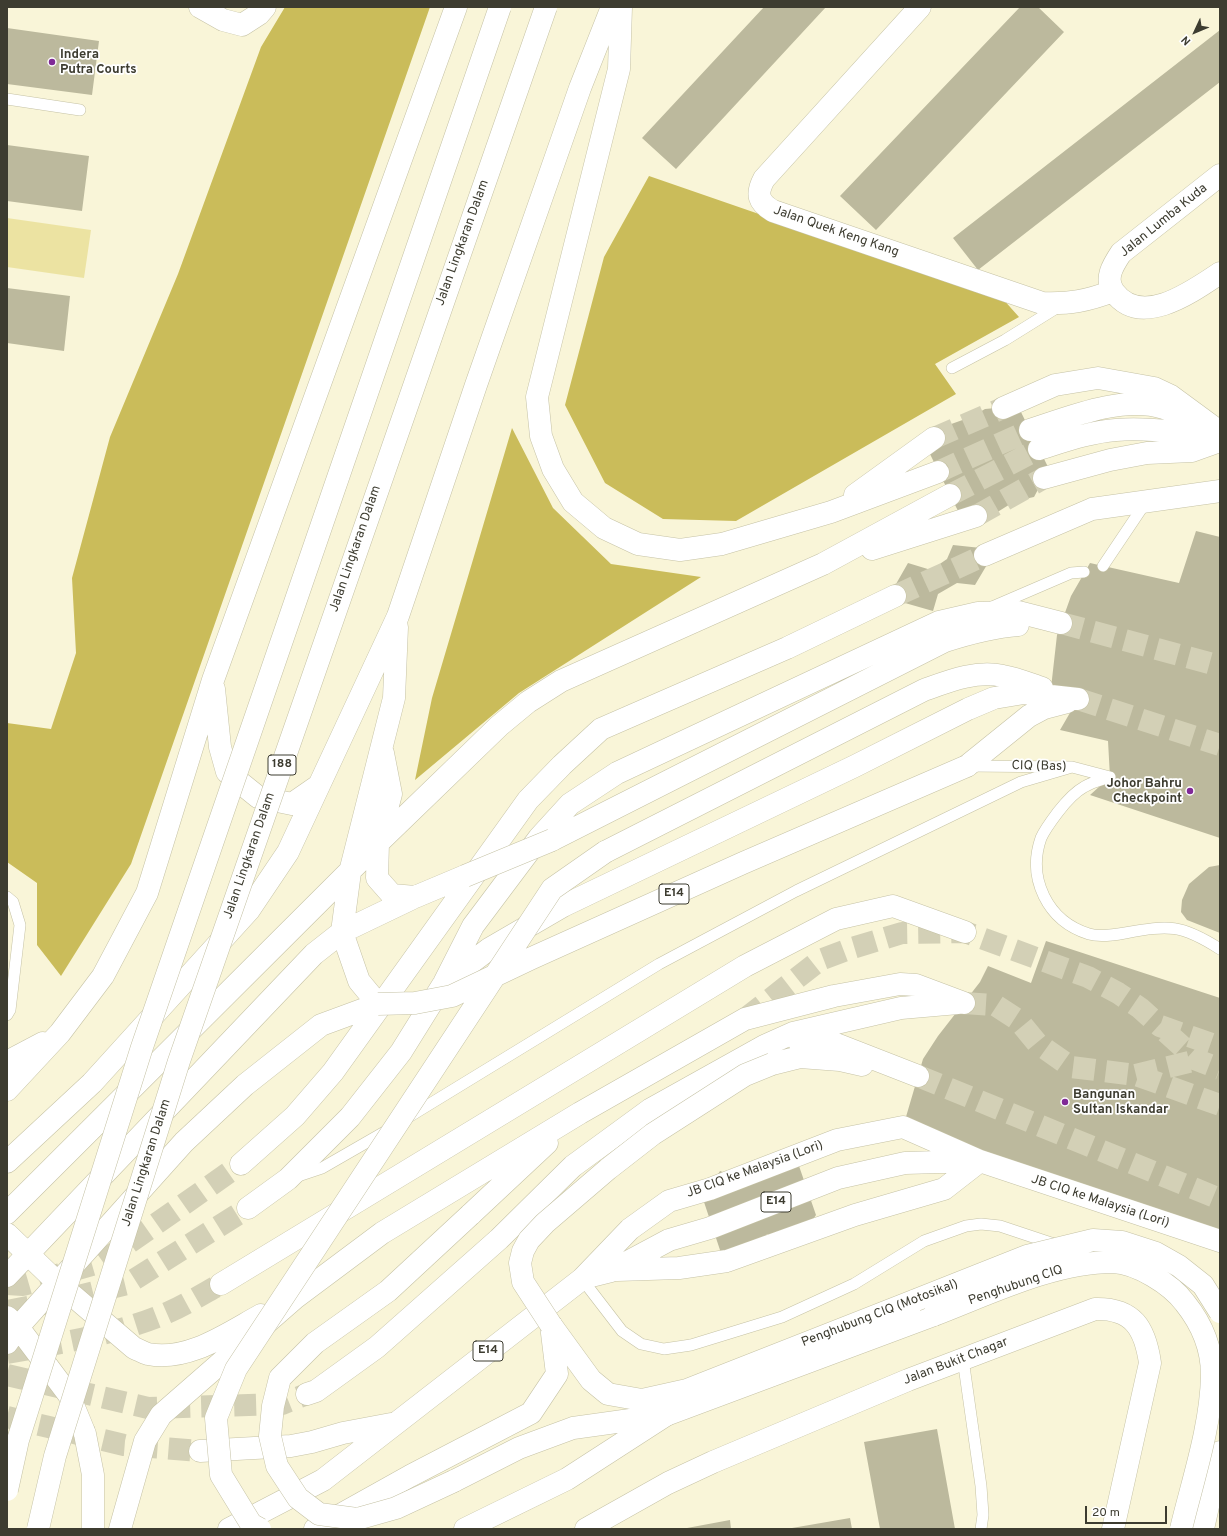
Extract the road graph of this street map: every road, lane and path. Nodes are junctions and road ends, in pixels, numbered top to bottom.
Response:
1 (200, 7) edge
2 (265, 7) edge
3 (456, 7) edge
4 (500, 7) edge
5 (546, 7) edge
6 (612, 7) edge
7 (621, 7) edge
8 (920, 7) edge
9 (7, 99) edge
10 (80, 110) dead end
11 (1220, 175) edge
12 (1220, 273) edge
13 (1113, 291) junction
14 (1064, 303) junction
15 (952, 368) dead end
16 (1003, 408) tunnel mouth
17 (1220, 433) edge
18 (1220, 437) edge
19 (934, 438) tunnel mouth
20 (1220, 441) edge
21 (938, 472) tunnel mouth
22 (1044, 478) tunnel mouth
23 (1220, 491) edge
24 (950, 495) tunnel mouth
25 (1146, 502) junction
26 (831, 512) junction
27 (976, 516) tunnel mouth
28 (985, 556) tunnel mouth
29 (823, 564) junction
30 (1103, 566) dead end
31 (1084, 572) dead end
32 (895, 596) tunnel mouth
33 (978, 613) junction
34 (398, 616) junction
35 (213, 680) junction
36 (1078, 699) junction
37 (382, 748) junction
38 (967, 766) junction
39 (1072, 767) junction
40 (318, 786) junction
41 (378, 844) junction
42 (350, 872) junction
43 (7, 897) edge
44 (415, 897) junction
45 (342, 932) junction
46 (965, 932) dead end
47 (1220, 949) edge
48 (444, 983) junction
49 (378, 1004) junction
50 (7, 1015) edge
51 (60, 1033) junction
52 (768, 1055) junction
53 (7, 1062) edge
54 (918, 1076) tunnel mouth
55 (7, 1090) edge
56 (580, 1113) junction
57 (980, 1161) junction
58 (7, 1162) edge
59 (241, 1164) tunnel mouth
60 (288, 1179) junction
61 (248, 1208) tunnel mouth
62 (7, 1213) edge
63 (7, 1234) edge
64 (1220, 1241) edge
65 (27, 1253) junction
66 (611, 1271) junction
67 (7, 1276) edge
68 (582, 1279) junction
69 (58, 1283) junction
70 (221, 1284) tunnel mouth
71 (295, 1298) junction
72 (1220, 1300) edge
73 (1220, 1312) edge
74 (551, 1325) junction
75 (11, 1329) edge
76 (963, 1359) junction
77 (307, 1394) tunnel mouth
78 (666, 1415) junction
79 (394, 1424) junction
80 (200, 1451) tunnel mouth
81 (1220, 1452) edge
82 (7, 1490) edge
83 (38, 1529) edge
84 (93, 1529) edge
85 (120, 1529) edge
86 (229, 1529) edge
87 (260, 1529) edge
88 (315, 1529) edge
89 (465, 1529) edge
90 (586, 1529) edge
91 (981, 1529) edge
92 (1113, 1529) edge
93 (1181, 1529) edge
94 (1203, 1529) edge

1 - 2 main road
3 - 35 main road
4 - 82 main road, bridge
5 - 83 main road, Jalan Lingkaran Dalam / 188, bridge
6 - 34 main road
7 - 26 main road
8 - 14 main road, Jalan Quek Keng Kang
9 - 10 lane
11 - 13 main road, Jalan Lumba Kuda
12 - 13 main road
13 - 14 main road, Jalan Quek Keng Kang
14 - 15 lane
16 - 17 main road
17 - 18 main road
19 - 26 main road
20 - 22 main road
21 - 26 main road
23 - 25 main road
24 - 29 main road
25 - 28 main road
25 - 30 lane
27 - 29 main road
29 - 41 main road
31 - 33 lane
32 - 59 main road
33 - 44 main road, bridge
33 - 48 main road
34 - 37 main road
34 - 40 main road
35 - 40 main road
35 - 51 main road
36 - 38 main road
36 - 48 main road
36 - 87 main road, bridge
37 - 41 main road
37 - 42 main road
38 - 39 lane, CIQ (Bas)
38 - 49 main road, E14, bridge
39 - 47 lane, CIQ (Bas)
39 - 60 lane
40 - 58 main road
41 - 42 main road
41 - 44 main road
42 - 45 main road
42 - 62 main road
43 - 50 lane
44 - 45 main road
45 - 49 main road
45 - 65 main road
46 - 70 main road
48 - 60 main road
49 - 69 main road
51 - 53 main road
51 - 55 main road
52 - 54 main road
52 - 56 main road
52 - 74 main road, Penghubung CIQ (Motosikal), bridge
52 - 77 main road
56 - 71 main road
56 - 78 main road, bridge
57 - 64 main road, JB CIQ ke Malaysia (Lori) / E14
57 - 66 main road, JB CIQ ke Malaysia (Lori) / E14
57 - 66 main road, JB CIQ ke Malaysia (Lori) / E14
57 - 68 main road, JB CIQ ke Malaysia (Lori) / E14
60 - 61 main road
63 - 65 main road
65 - 67 main road
65 - 69 main road
66 - 68 main road, JB CIQ ke Malaysia (Lori) / E14
68 - 72 lane
68 - 79 main road, E14
69 - 71 main road
69 - 75 main road
71 - 85 main road
73 - 74 main road, Penghubung CIQ (Motosikal), bridge
74 - 88 main road
75 - 84 main road
76 - 90 main road, Jalan Bukit Chagar
76 - 91 lane
76 - 92 main road, Jalan Bukit Chagar
78 - 89 main road
78 - 93 main road, Penghubung CIQ, bridge
79 - 80 main road
79 - 86 main road
81 - 94 main road

